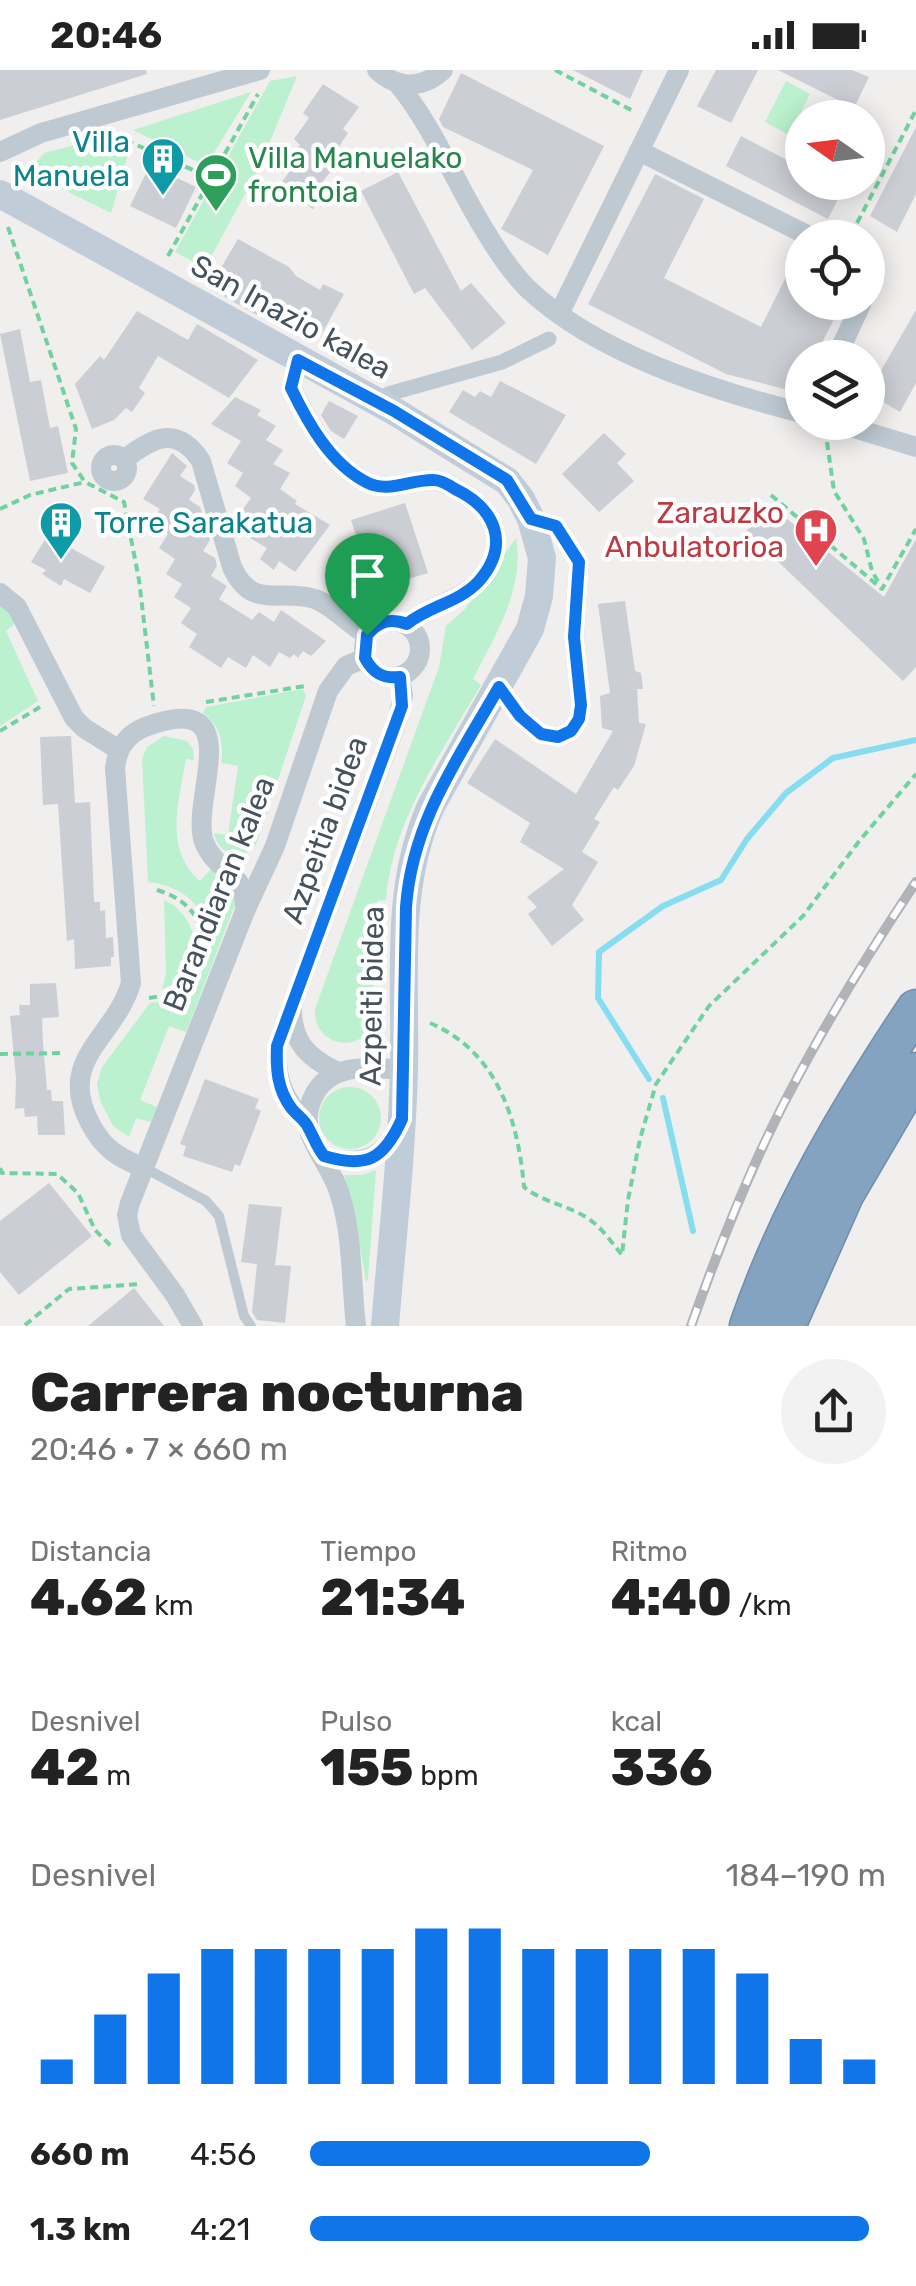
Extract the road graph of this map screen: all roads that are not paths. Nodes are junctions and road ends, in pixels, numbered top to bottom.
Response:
1 (377, 70) edge
2 (680, 70) edge
3 (438, 74) edge
4 (260, 80) edge
5 (398, 84) junction
6 (428, 128) junction
7 (639, 151) junction
8 (0, 152) edge
9 (0, 194) edge
10 (785, 224) edge
11 (558, 314) junction
12 (549, 338) dead end
13 (298, 360) junction
14 (388, 394) dead end
15 (785, 408) edge
16 (876, 440) edge
17 (916, 447) edge
18 (125, 459) dead end
19 (531, 519) junction
20 (0, 593) edge
21 (407, 624) junction
22 (367, 635) junction
23 (365, 658) junction
24 (400, 677) junction
25 (499, 687) junction
26 (119, 750) junction
27 (275, 846) junction
28 (226, 867) junction
29 (244, 911) junction
30 (292, 1002) junction
31 (916, 1009) edge
32 (404, 1070) junction
33 (338, 1072) junction
34 (916, 1072) edge
35 (402, 1119) junction
36 (308, 1125) junction
37 (324, 1156) junction
38 (142, 1167) junction
39 (193, 1326) edge
40 (251, 1326) edge
41 (356, 1326) edge
42 (385, 1326) edge
43 (749, 1326) edge
44 (786, 1326) edge

1 - 5 street
2 - 7 street
3 - 5 street
3 - 6 street
4 - 8 street
5 - 6 street
6 - 11 street
7 - 10 street
7 - 11 street
9 - 13 main road, San Inazio kalea
11 - 15 street
12 - 14 street
13 - 19 main road, San Inazio kalea
13 - 21 street
16 - 17 street
18 - 22 street
19 - 25 main road, Azpeiti bidea
19 - 25 street
20 - 26 street
21 - 22 street
21 - 24 street
22 - 23 street
23 - 24 street
23 - 27 street, Barandiaran kalea
24 - 30 street, Azpeitia bidea
25 - 32 main road, Azpeiti bidea
26 - 28 street
26 - 38 street
27 - 28 street
27 - 29 street, Barandiaran kalea
28 - 29 street
29 - 38 street, Barandiaran kalea
30 - 33 street
30 - 36 street, Azpeitia bidea
31 - 43 highway
32 - 33 street
32 - 35 main road, Azpeiti bidea
33 - 36 street
34 - 44 highway
35 - 37 street
35 - 42 main road, Azpeiti bidea
36 - 37 street
37 - 41 street
38 - 39 street, Barandiaran kalea
38 - 40 lane

